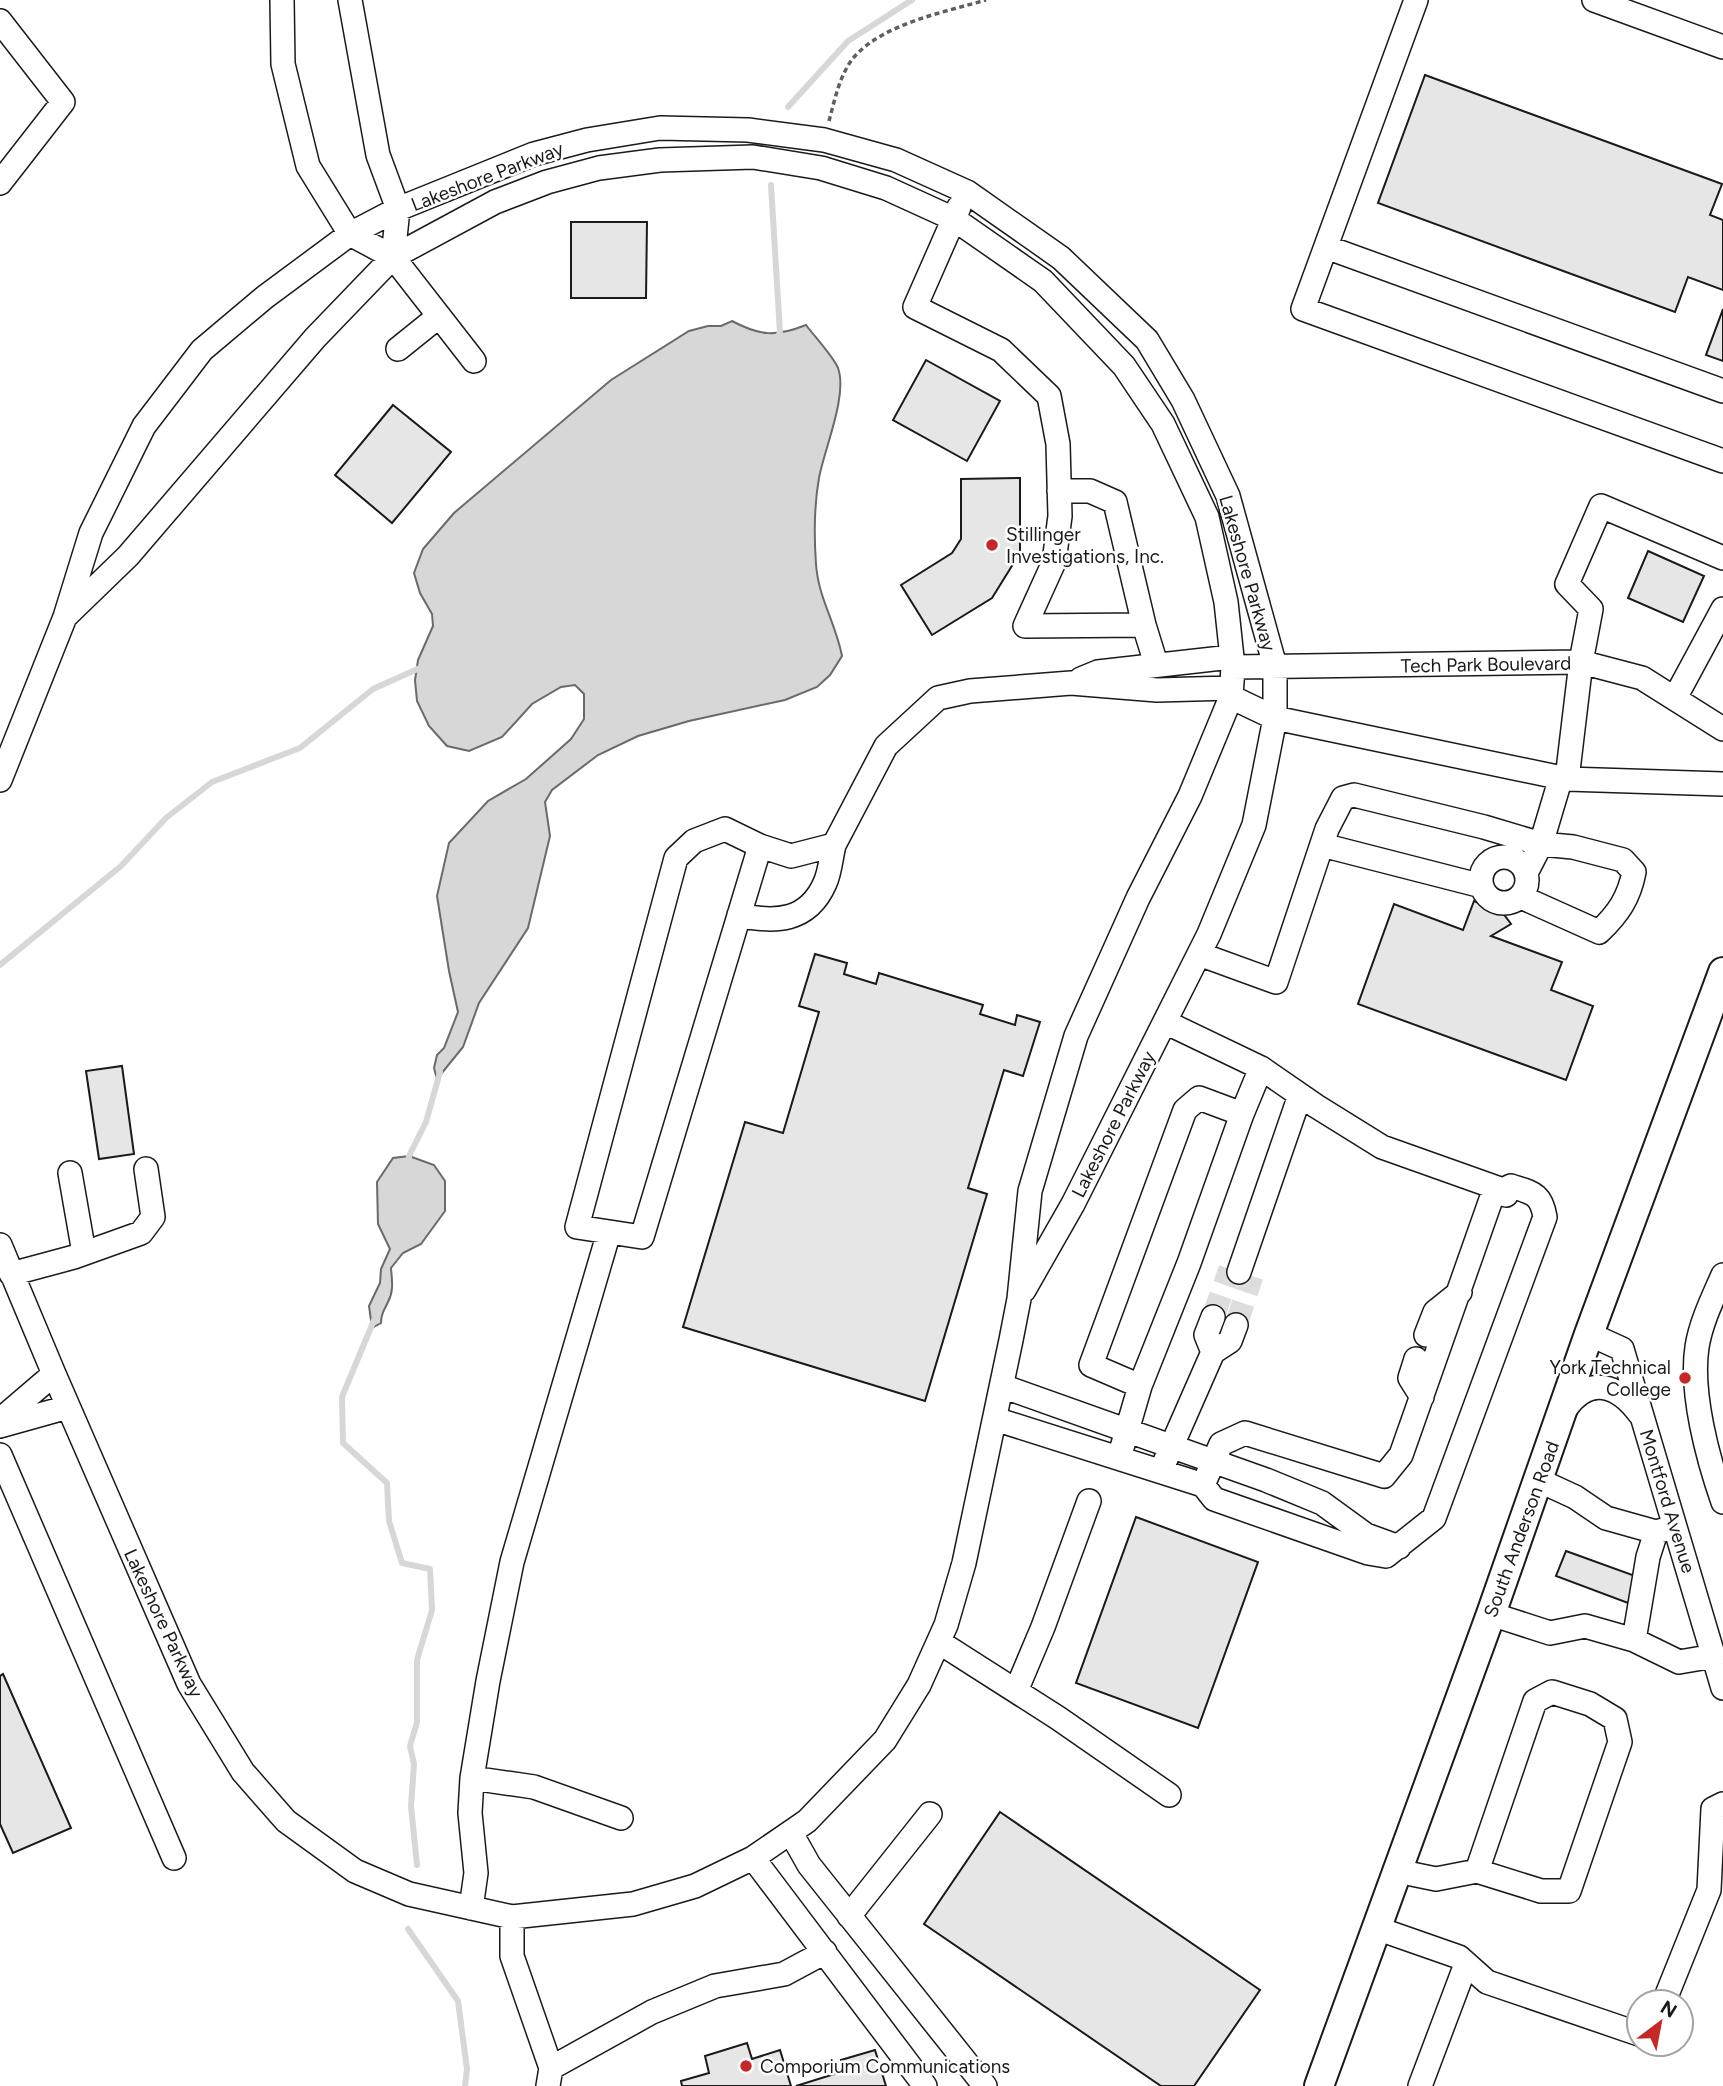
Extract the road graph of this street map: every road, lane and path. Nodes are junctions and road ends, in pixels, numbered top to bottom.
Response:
1 (282, 0) edge
2 (350, 0) edge
3 (986, 0) edge
4 (1416, 0) edge
5 (1594, 0) edge
6 (0, 21) edge
7 (1723, 47) edge
8 (824, 140) junction
9 (0, 183) edge
10 (967, 192) junction
11 (398, 209) junction
12 (954, 219) junction
13 (350, 234) junction
14 (1326, 247) junction
15 (393, 257) junction
16 (439, 316) junction
17 (398, 349) dead end
18 (474, 361) dead end
19 (1723, 391) edge
20 (1723, 461) edge
21 (1059, 491) junction
22 (1723, 558) edge
23 (1723, 609) edge
24 (65, 617) junction
25 (1144, 625) junction
26 (1581, 663) junction
27 (1156, 664) junction
28 (1275, 666) junction
29 (1231, 677) junction
30 (1072, 683) junction
31 (1675, 698) junction
32 (1275, 718) junction
33 (1723, 729) edge
34 (1564, 778) junction
35 (0, 780) edge
36 (1723, 784) edge
37 (1534, 842) junction
38 (834, 845) junction
39 (1322, 845) junction
40 (760, 846) junction
41 (1517, 865) junction
42 (1482, 886) junction
43 (1521, 897) junction
44 (739, 915) junction
45 (1199, 954) junction
46 (1723, 972) edge
47 (1165, 1022) junction
48 (1261, 1068) junction
49 (1300, 1095) junction
50 (1242, 1114) junction
51 (146, 1169) dead end
52 (70, 1173) dead end
53 (1499, 1189) junction
54 (610, 1232) junction
55 (0, 1245) edge
56 (84, 1254) junction
57 (1240, 1272) tunnel mouth
58 (11, 1274) junction
59 (1723, 1275) edge
60 (1460, 1292) junction
61 (1019, 1299) junction
62 (1224, 1321) tunnel mouth
63 (1589, 1334) junction
64 (1426, 1335) dead end
65 (1416, 1359) dead end
66 (54, 1374) junction
67 (1002, 1385) junction
68 (1140, 1386) junction
69 (1422, 1397) junction
70 (68, 1407) junction
71 (1564, 1408) junction
72 (1641, 1415) junction
73 (995, 1419) junction
74 (0, 1420) edge
75 (0, 1426) edge
76 (1128, 1431) junction
77 (1170, 1446) junction
78 (0, 1455) edge
79 (1119, 1458) junction
80 (1214, 1461) junction
81 (1161, 1472) junction
82 (1538, 1480) junction
83 (1203, 1485) junction
84 (1090, 1501) dead end
85 (1723, 1502) edge
86 (1666, 1529) junction
87 (1399, 1547) junction
88 (1491, 1614) junction
89 (1634, 1640) junction
90 (939, 1642) junction
91 (1714, 1656) junction
92 (1723, 1688) edge
93 (1016, 1691) junction
94 (472, 1778) junction
95 (1169, 1795) dead end
96 (1723, 1804) edge
97 (930, 1814) dead end
98 (621, 1818) dead end
99 (791, 1832) junction
100 (174, 1858) dead end
101 (754, 1858) junction
102 (1397, 1871) junction
103 (1477, 1871) junction
104 (471, 1908) junction
105 (849, 1916) junction
106 (512, 1917) junction
107 (1377, 1928) junction
108 (825, 1952) junction
109 (1466, 1964) junction
110 (1670, 1988) edge
111 (1625, 2029) edge
112 (549, 2077) edge
113 (925, 2086) edge
114 (985, 2086) edge
115 (1319, 2086) edge
116 (1420, 2086) edge

1 - 13 street
2 - 11 street
3 - 8 path
4 - 14 street
5 - 7 street
6 - 9 street
8 - 10 street, Lakeshore Parkway
8 - 11 street, Lakeshore Parkway
10 - 12 street
10 - 28 street, Lakeshore Parkway
11 - 13 street, Lakeshore Parkway
11 - 15 street
12 - 15 street, Lakeshore Parkway
12 - 21 street
12 - 29 street, Lakeshore Parkway
13 - 15 street
13 - 24 street, Lakeshore Parkway
14 - 19 street
14 - 20 street
15 - 16 street
15 - 24 street, Lakeshore Parkway
16 - 17 street
16 - 18 street
21 - 25 street
21 - 25 street
22 - 26 street
23 - 31 street
24 - 35 street, Lakeshore Parkway
25 - 27 street
26 - 28 street, Tech Park Boulevard
26 - 31 street, Tech Park Boulevard
26 - 34 street
27 - 29 street
27 - 30 street
28 - 29 street, Tech Park Boulevard
28 - 32 street, Lakeshore Parkway
29 - 30 street
29 - 32 street
29 - 61 street, Lakeshore Parkway
30 - 38 street
31 - 33 street, Tech Park Boulevard
32 - 34 street
32 - 45 street, Lakeshore Parkway
34 - 36 street
34 - 37 street
37 - 39 street
37 - 41 street
37 - 43 street
38 - 40 street
38 - 44 street
39 - 42 street
39 - 45 street
40 - 44 street
40 - 54 street
41 - 42 street
41 - 43 street
42 - 43 street
44 - 54 street
45 - 47 street, Lakeshore Parkway
46 - 63 main road, South Anderson Road
47 - 48 street
47 - 61 street, Lakeshore Parkway
48 - 49 street
48 - 50 street
49 - 53 street
49 - 57 street
50 - 68 street
50 - 68 street
51 - 56 street
52 - 56 street
53 - 60 street
53 - 87 street
54 - 94 street
55 - 58 street, Lakeshore Parkway
56 - 58 street
58 - 66 street, Lakeshore Parkway
59 - 85 street
60 - 64 street
60 - 69 street
61 - 67 street, Lakeshore Parkway
62 - 77 street
63 - 71 main road, South Anderson Road
63 - 72 street, Montford Avenue
65 - 69 street
66 - 70 street, Lakeshore Parkway
66 - 74 street
67 - 73 street, Lakeshore Parkway
67 - 76 street
68 - 76 street
69 - 80 street
70 - 75 street
70 - 104 street, Lakeshore Parkway
71 - 72 street
71 - 82 main road, South Anderson Road
72 - 86 street, Montford Avenue
73 - 79 street
73 - 90 street, Lakeshore Parkway
76 - 77 street
76 - 79 street
77 - 80 street
77 - 81 street
78 - 100 street
79 - 81 street
80 - 83 street
80 - 87 street
81 - 83 street
82 - 86 street
82 - 88 main road, South Anderson Road
83 - 87 street
84 - 93 street
86 - 89 street
86 - 91 street, Montford Avenue
88 - 89 street
88 - 102 main road, South Anderson Road
89 - 91 street
90 - 93 street
90 - 99 street, Lakeshore Parkway
91 - 92 street, Montford Avenue
93 - 95 street
94 - 98 street
94 - 104 street
96 - 110 street
97 - 105 street
99 - 101 street, Lakeshore Parkway
99 - 105 street
101 - 106 street, Lakeshore Parkway
101 - 108 street
102 - 103 street
102 - 107 main road, South Anderson Road
103 - 103 street
104 - 106 street, Lakeshore Parkway
105 - 114 street
106 - 112 street
107 - 109 street
107 - 115 main road, South Anderson Road
108 - 112 street
108 - 113 street
109 - 111 street
109 - 116 street

